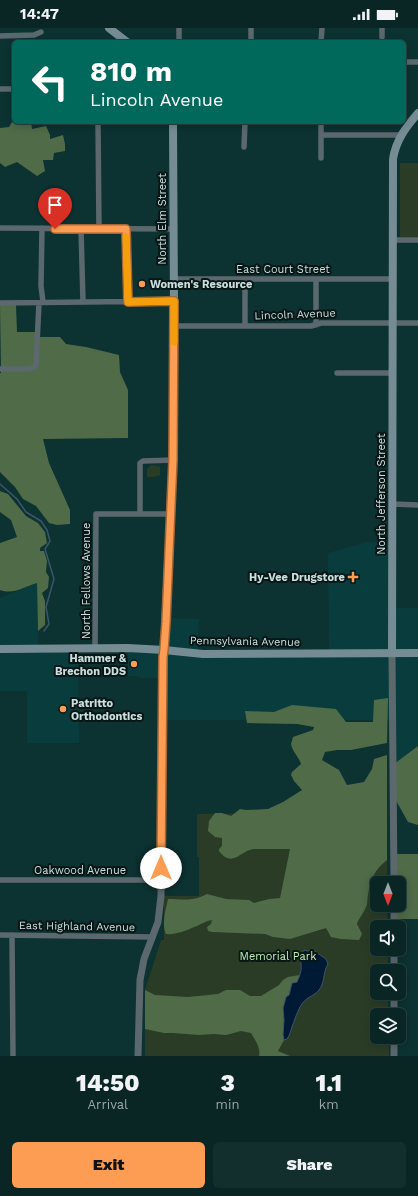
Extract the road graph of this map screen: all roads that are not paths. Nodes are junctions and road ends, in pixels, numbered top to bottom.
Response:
1 (109, 28) edge
2 (179, 28) edge
3 (252, 28) edge
4 (322, 28) edge
5 (382, 28) edge
6 (41, 32) dead end
7 (0, 36) edge
8 (382, 37) dead end
9 (124, 40) edge
10 (179, 40) edge
11 (252, 40) edge
12 (321, 40) edge
13 (406, 62) edge
14 (418, 62) edge
15 (0, 89) edge
16 (12, 89) edge
17 (418, 113) edge
18 (98, 124) edge
19 (173, 124) edge
20 (245, 124) edge
21 (321, 124) edge
22 (321, 135) junction
23 (401, 135) junction
24 (244, 147) dead end
25 (321, 158) dead end
26 (0, 228) edge
27 (42, 228) junction
28 (82, 229) junction
29 (99, 229) junction
30 (126, 229) junction
31 (173, 229) junction
32 (392, 240) junction
33 (418, 240) edge
34 (392, 278) junction
35 (174, 279) junction
36 (245, 279) junction
37 (316, 279) junction
38 (174, 301) junction
39 (41, 302) junction
40 (83, 302) junction
41 (128, 302) junction
42 (0, 303) edge
43 (392, 322) junction
44 (418, 323) edge
45 (316, 325) junction
46 (174, 326) junction
47 (245, 326) junction
48 (0, 369) edge
49 (336, 373) dead end
50 (392, 373) junction
51 (173, 460) junction
52 (392, 504) junction
53 (418, 504) edge
54 (140, 514) junction
55 (171, 514) junction
56 (96, 648) junction
57 (0, 649) edge
58 (164, 650) junction
59 (392, 653) junction
60 (418, 653) edge
61 (394, 876) edge
62 (0, 880) edge
63 (161, 880) junction
64 (0, 935) edge
65 (12, 935) junction
66 (153, 937) junction
67 (394, 1044) edge
68 (13, 1056) edge
69 (138, 1056) edge
70 (394, 1056) edge

1 - 9 main road
2 - 10 street
3 - 11 street
4 - 12 street
5 - 8 street
6 - 7 street
13 - 14 street
15 - 16 street
17 - 23 main road, North Jefferson Street
18 - 29 street
19 - 31 main road, North Elm Street
20 - 24 street
21 - 22 street
22 - 23 street
22 - 25 street
23 - 32 main road, North Jefferson Street
26 - 27 street
27 - 28 street
27 - 39 street
28 - 29 street
28 - 40 street
29 - 30 street
30 - 31 street
30 - 41 street
31 - 35 main road, North Elm Street
32 - 33 street
32 - 34 main road, North Jefferson Street
34 - 37 street, East Court Street
34 - 43 main road, North Jefferson Street
35 - 36 street, East Court Street
35 - 38 main road, North Elm Street
36 - 37 street, East Court Street
36 - 47 street
37 - 45 street
38 - 41 street
38 - 46 main road, North Elm Street
39 - 40 street
39 - 42 street
39 - 48 street
40 - 41 street
43 - 44 street, Lincoln Avenue
43 - 45 street, Lincoln Avenue
43 - 50 main road, North Jefferson Street
45 - 47 street, Lincoln Avenue
46 - 47 street, Lincoln Avenue
46 - 51 main road, North Elm Street
49 - 50 street
50 - 52 main road, North Jefferson Street
51 - 54 street
51 - 55 main road, North Elm Street
52 - 53 street
52 - 59 main road, North Jefferson Street
54 - 55 street
54 - 56 street, North Fellows Avenue
55 - 58 main road, North Elm Street
56 - 57 main road, Pennsylvania Avenue
56 - 58 main road, Pennsylvania Avenue
58 - 59 main road, Pennsylvania Avenue
58 - 63 street, North Elm Street
59 - 60 main road, Pennsylvania Avenue
59 - 61 street, North Jefferson Street
62 - 63 street, Oakwood Avenue
63 - 66 street, North Elm Street
64 - 65 street, East Highland Avenue
65 - 66 street, East Highland Avenue
65 - 68 street
66 - 69 street, North Elm Street
67 - 70 street

